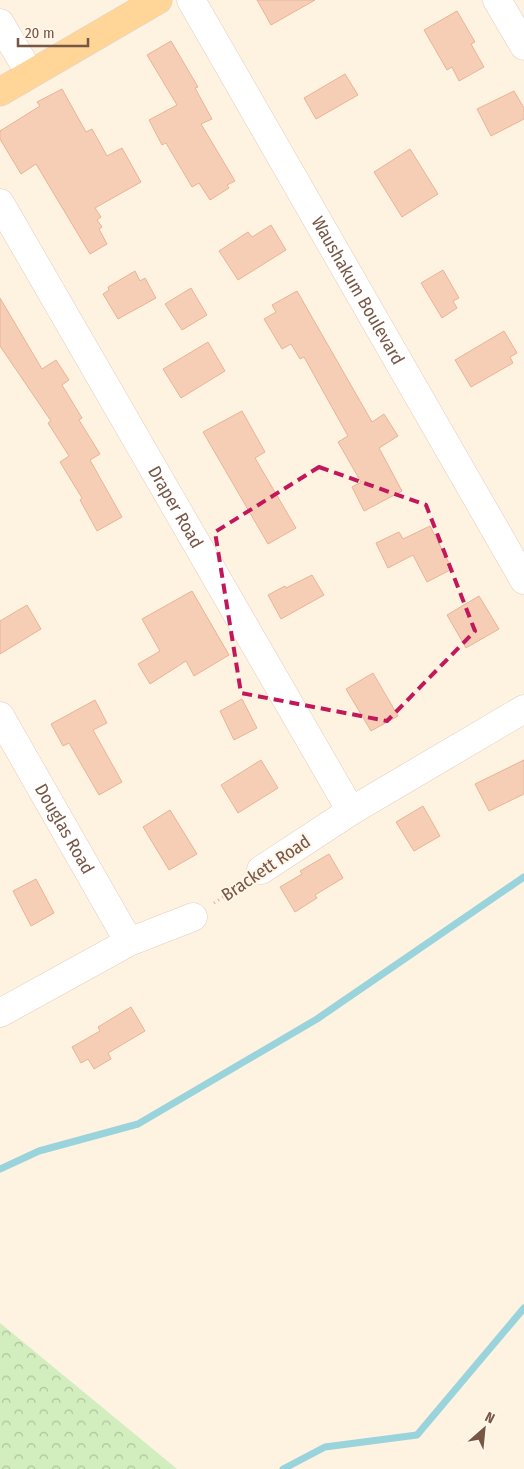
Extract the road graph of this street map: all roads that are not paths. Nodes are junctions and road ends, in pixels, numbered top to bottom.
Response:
1 (158, 0) edge
2 (191, 0) edge
3 (497, 0) edge
4 (0, 23) edge
5 (524, 46) edge
6 (30, 74) junction
7 (0, 92) edge
8 (0, 203) edge
9 (524, 580) edge
10 (524, 708) edge
11 (0, 716) edge
12 (351, 811) junction
13 (261, 870) road end
14 (193, 917) road end
15 (129, 942) junction
16 (0, 1013) edge

1 - 6 main road
2 - 9 street, Waushakum Boulevard
3 - 5 street
4 - 6 street
6 - 7 main road
8 - 12 street, Draper Road
10 - 12 street, Brackett Road
11 - 15 street, Douglas Road
12 - 13 street, Brackett Road
14 - 15 street
15 - 16 street

